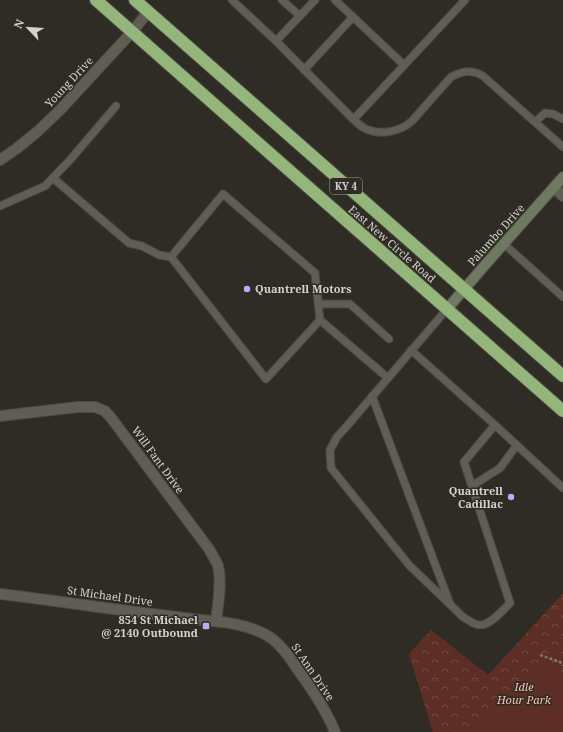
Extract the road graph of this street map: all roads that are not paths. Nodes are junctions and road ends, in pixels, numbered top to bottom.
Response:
1 (96, 0) edge
2 (135, 0) edge
3 (232, 0) edge
4 (282, 0) edge
5 (315, 0) edge
6 (335, 0) edge
7 (465, 0) edge
8 (148, 12) junction
9 (300, 16) junction
10 (352, 17) junction
11 (132, 32) junction
12 (276, 42) junction
13 (404, 65) junction
14 (304, 70) junction
15 (116, 106) dead end
16 (354, 119) junction
17 (563, 119) edge
18 (535, 122) junction
19 (563, 147) edge
20 (0, 160) edge
21 (563, 177) edge
22 (53, 178) junction
23 (554, 188) junction
24 (563, 196) edge
25 (0, 206) edge
26 (504, 244) junction
27 (171, 257) junction
28 (464, 290) junction
29 (563, 297) edge
30 (318, 304) junction
31 (447, 309) junction
32 (320, 320) junction
33 (389, 339) dead end
34 (411, 350) junction
35 (563, 376) edge
36 (388, 378) junction
37 (372, 396) junction
38 (563, 411) edge
39 (0, 416) edge
40 (495, 425) junction
41 (517, 445) junction
42 (472, 486) junction
43 (563, 488) edge
44 (0, 594) edge
45 (451, 606) junction
46 (216, 621) junction
47 (336, 732) edge

1 - 11 highway, East New Circle Road / KY 4
2 - 8 highway, East New Circle Road / KY 4
3 - 12 lane
4 - 9 lane
5 - 9 lane
6 - 10 lane
7 - 13 lane
8 - 11 street, Young Drive
8 - 28 highway, East New Circle Road / KY 4
9 - 12 lane
10 - 13 lane
10 - 14 lane
11 - 20 street, Young Drive
11 - 31 highway, East New Circle Road / KY 4
12 - 14 lane
13 - 16 lane
14 - 16 lane
15 - 22 lane
16 - 18 lane
17 - 18 lane
18 - 19 lane
21 - 23 street, Palumbo Drive
22 - 25 lane
22 - 27 lane
23 - 24 street
23 - 26 street, Palumbo Drive
26 - 28 street, Palumbo Drive
26 - 29 lane
27 - 30 lane
27 - 32 lane
28 - 31 street, Palumbo Drive
28 - 35 highway, East New Circle Road / KY 4
30 - 32 lane
30 - 33 lane
31 - 34 lane
31 - 38 highway, East New Circle Road / KY 4
32 - 36 lane
34 - 36 lane
34 - 40 lane
36 - 37 lane
37 - 45 lane
37 - 45 lane
39 - 46 street, Will Fant Drive
40 - 41 lane
40 - 42 lane
41 - 42 lane
41 - 43 lane
42 - 45 lane
44 - 46 street, St Michael Drive
46 - 47 street, St Ann Drive

